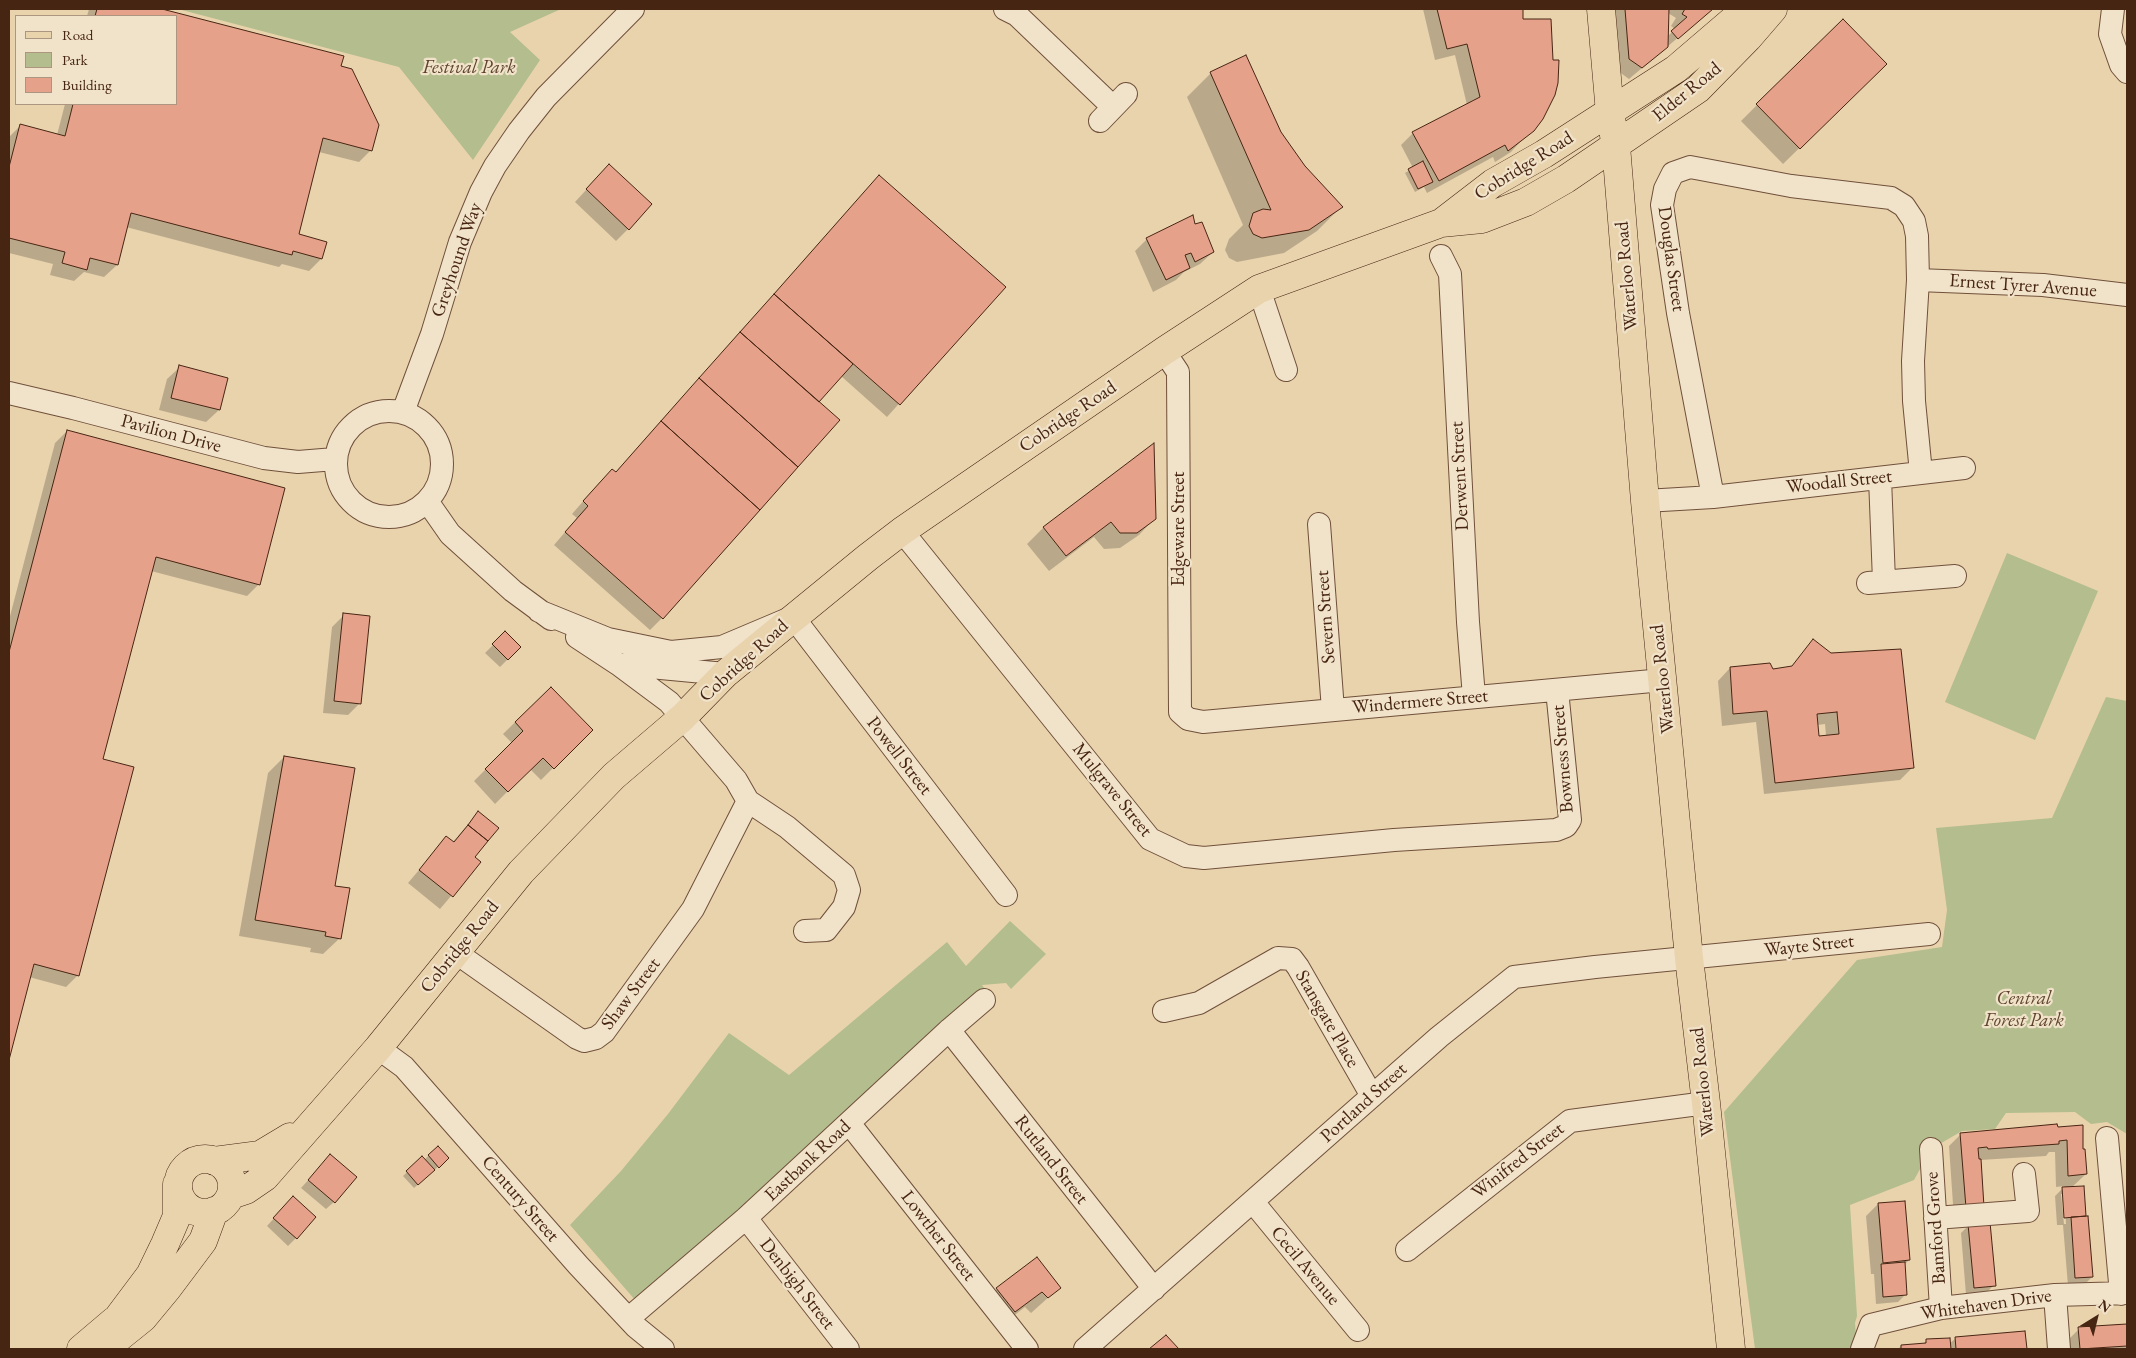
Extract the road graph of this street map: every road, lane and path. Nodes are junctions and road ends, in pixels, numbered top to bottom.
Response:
1 (633, 9) edge
2 (1005, 9) edge
3 (1602, 9) edge
4 (1746, 9) edge
5 (1773, 9) edge
6 (2113, 9) edge
7 (2127, 72) edge
8 (1113, 107) dead end
9 (1610, 113) junction
10 (1616, 146) junction
11 (1440, 223) junction
12 (1441, 256) dead end
13 (1918, 280) junction
14 (1259, 289) junction
15 (2127, 295) edge
16 (1164, 351) junction
17 (1286, 370) dead end
18 (9, 393) edge
19 (403, 412) junction
20 (335, 460) junction
21 (1964, 468) dead end
22 (1921, 473) junction
23 (1880, 478) junction
24 (1714, 497) junction
25 (1645, 500) junction
26 (427, 501) junction
27 (1319, 524) dead end
28 (902, 531) junction
29 (1955, 576) dead end
30 (539, 611) junction
31 (793, 617) junction
32 (618, 664) junction
33 (725, 674) junction
34 (1663, 680) junction
35 (1557, 690) junction
36 (1474, 697) junction
37 (1333, 710) junction
38 (1180, 712) joint
39 (683, 717) junction
40 (748, 801) junction
41 (1566, 826) joint
42 (1006, 895) dead end
43 (805, 931) dead end
44 (1928, 934) dead end
45 (455, 952) junction
46 (1689, 958) junction
47 (984, 1000) dead end
48 (1164, 1010) dead end
49 (949, 1030) junction
50 (378, 1048) junction
51 (1372, 1096) junction
52 (1706, 1102) junction
53 (311, 1123) junction
54 (849, 1123) junction
55 (2114, 1146) edge
56 (1931, 1149) dead end
57 (214, 1160) junction
58 (2024, 1174) dead end
59 (177, 1184) junction
60 (1253, 1202) junction
61 (222, 1203) junction
62 (746, 1218) junction
63 (1935, 1218) junction
64 (1407, 1250) dead end
65 (1154, 1289) junction
66 (2124, 1293) edge
67 (2056, 1295) junction
68 (1941, 1308) junction
69 (120, 1315) junction
70 (627, 1316) junction
71 (1358, 1330) dead end
72 (81, 1349) edge
73 (104, 1349) edge
74 (663, 1349) edge
75 (848, 1349) edge
76 (1027, 1349) edge
77 (1085, 1349) edge
78 (1731, 1349) edge
79 (1862, 1349) edge
80 (2059, 1349) edge

1 - 19 street, Greyhound Way
2 - 8 street
3 - 9 main road, Waterloo Road
4 - 9 main road, Elder Road
5 - 10 main road, Elder Road
6 - 7 street
9 - 10 main road, Waterloo Road
9 - 11 main road, Cobridge Road
10 - 11 main road, Cobridge Road
10 - 25 main road, Waterloo Road
11 - 14 main road, Cobridge Road
12 - 36 street, Derwent Street
13 - 15 street, Ernest Tyrer Avenue
13 - 22 street
13 - 24 street, Douglas Street
14 - 16 main road, Cobridge Road
14 - 17 street
16 - 28 main road, Cobridge Road
16 - 38 street, Edgeware Street
18 - 20 street, Pavilion Drive
19 - 20 street
19 - 26 street
20 - 26 street
21 - 22 street, Woodall Street
22 - 23 street, Woodall Street
23 - 24 street, Woodall Street
23 - 29 street
24 - 25 street
25 - 34 main road, Waterloo Road
26 - 30 street
27 - 37 street, Severn Street
28 - 31 main road, Cobridge Road
28 - 41 street, Mulgrave Street
30 - 31 street
30 - 32 street
31 - 33 main road, Cobridge Road
31 - 42 street, Powell Street
32 - 33 street
32 - 39 street
33 - 39 main road, Cobridge Road
34 - 35 street, Windermere Street
34 - 46 main road, Waterloo Road
35 - 36 street, Windermere Street
35 - 41 street, Bowness Street
36 - 37 street, Windermere Street
37 - 38 street, Windermere Street
39 - 40 street
39 - 45 main road, Cobridge Road
40 - 43 street
40 - 45 street, Shaw Street
44 - 46 street, Wayte Street
45 - 50 main road, Cobridge Road
46 - 51 street, Portland Street
46 - 52 main road, Waterloo Road
47 - 49 street, Eastbank Road
48 - 51 street, Stansgate Place
49 - 54 street, Eastbank Road
49 - 65 street, Rutland Street
50 - 53 main road, Cobridge Road
50 - 70 street, Century Street
51 - 60 street, Portland Street
52 - 64 street, Winifred Street
52 - 78 main road, Waterloo Road
53 - 57 main road, Cobridge Road
53 - 61 main road, Cobridge Road
54 - 62 street, Eastbank Road
54 - 76 street, Lowther Street
55 - 66 street
56 - 63 street, Bamford Grove
57 - 59 main road
57 - 61 main road
58 - 63 street
59 - 61 main road
59 - 69 main road
60 - 65 street, Portland Street
60 - 71 street, Cecil Avenue
61 - 73 main road
62 - 70 street, Eastbank Road
62 - 75 street, Denbigh Street
63 - 68 street, Bamford Grove
65 - 77 street, Portland Street
66 - 67 street, Whitehaven Drive
67 - 68 street, Whitehaven Drive
67 - 80 street
68 - 79 street, Whitehaven Drive
69 - 72 main road
69 - 73 main road
70 - 74 street, Century Street

